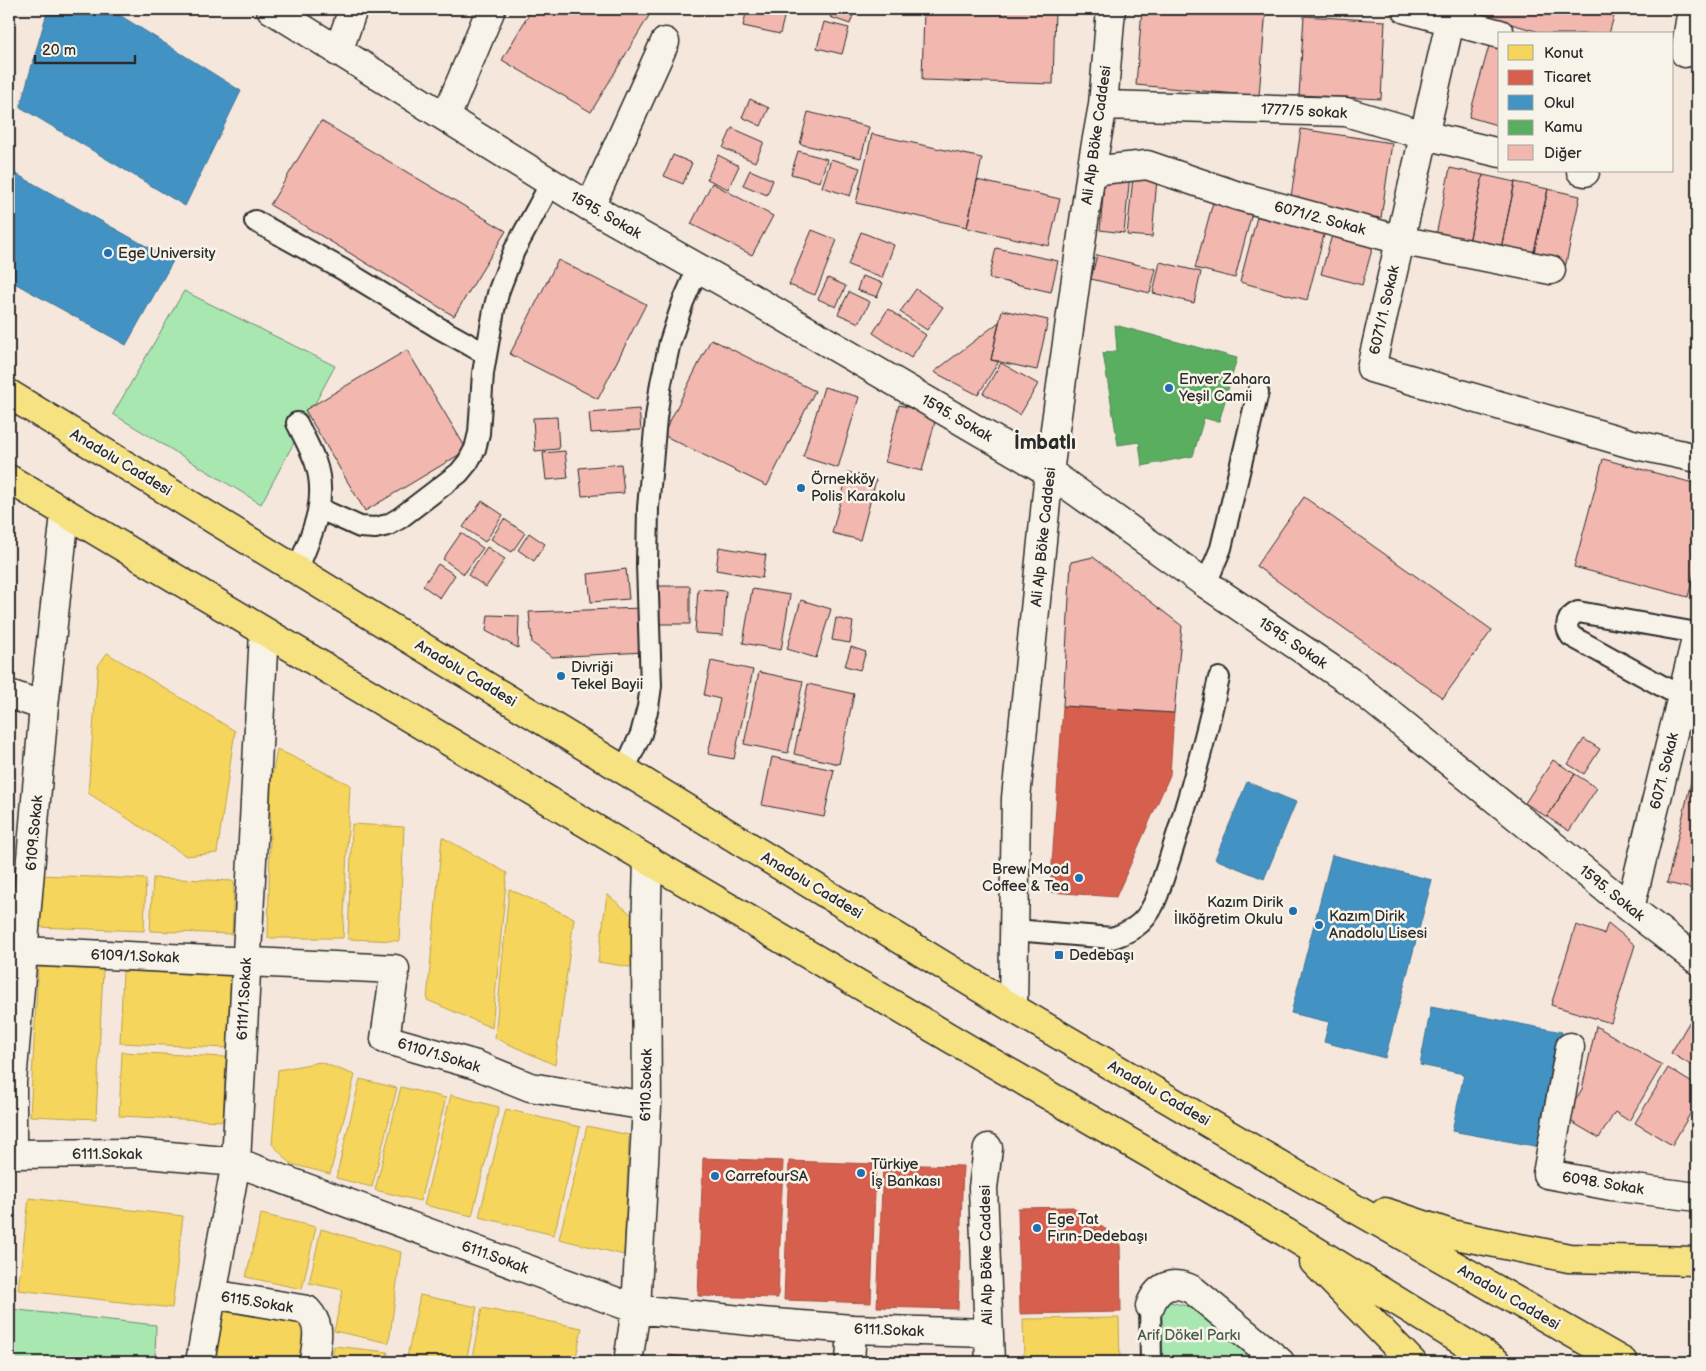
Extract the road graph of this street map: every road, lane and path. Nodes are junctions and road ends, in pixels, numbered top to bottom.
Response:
1 (271, 9) edge
2 (353, 9) edge
3 (491, 9) edge
4 (1111, 9) edge
5 (1406, 9) edge
6 (1692, 9) edge
7 (1452, 15) edge
8 (1498, 33) edge
9 (665, 42) dead end
10 (338, 52) junction
11 (1685, 53) dead end
12 (1103, 104) junction
13 (446, 117) junction
14 (1424, 135) junction
15 (1498, 153) edge
16 (1091, 171) junction
17 (551, 182) junction
18 (590, 207) junction
19 (255, 222) dead end
20 (1400, 240) junction
21 (698, 268) junction
22 (1552, 270) dead end
23 (486, 354) junction
24 (1258, 392) dead end
25 (9, 394) edge
26 (296, 423) dead end
27 (1697, 458) edge
28 (1049, 472) junction
29 (9, 480) edge
30 (320, 509) junction
31 (65, 514) junction
32 (298, 570) junction
33 (1206, 584) junction
34 (264, 632) junction
35 (1697, 634) edge
36 (1219, 678) dead end
37 (9, 694) edge
38 (1682, 696) junction
39 (44, 706) junction
40 (624, 770) junction
41 (648, 860) junction
42 (1630, 908) junction
43 (1014, 930) junction
44 (24, 951) junction
45 (1697, 960) edge
46 (246, 961) junction
47 (1013, 1008) junction
48 (1570, 1047) dead end
49 (647, 1106) junction
50 (988, 1148) dead end
51 (10, 1154) edge
52 (236, 1162) junction
53 (1326, 1192) junction
54 (1697, 1197) edge
55 (1285, 1232) junction
56 (1697, 1261) edge
57 (212, 1294) junction
58 (1150, 1306) joint
59 (636, 1309) junction
60 (852, 1329) junction
61 (988, 1333) junction
62 (200, 1362) edge
63 (314, 1362) edge
64 (628, 1362) edge
65 (850, 1362) edge
66 (990, 1362) edge
67 (1151, 1362) edge
68 (1280, 1362) edge
69 (1412, 1362) edge
70 (1496, 1362) edge
71 (1622, 1362) edge

1 - 10 street, 1595. Sokak
2 - 10 street
3 - 13 street
4 - 12 street, Ali Alp Böke Caddesi
5 - 7 street
6 - 11 street
7 - 8 street
7 - 14 street, 6071/1. Sokak
9 - 18 street
10 - 13 street, 1595. Sokak
12 - 14 street, 1777/5 sokak
12 - 16 street, Ali Alp Böke Caddesi
13 - 17 street, 1595. Sokak
14 - 15 street, 1777/5 sokak
14 - 20 street, 6071/1. Sokak
16 - 20 street, 6071/2. Sokak
16 - 28 street, Ali Alp Böke Caddesi
17 - 18 street, 1595. Sokak
17 - 23 lane
18 - 21 street, 1595. Sokak
19 - 23 lane
20 - 22 street, 6071/2. Sokak
20 - 27 street, 6071/1. Sokak
21 - 28 street, 1595. Sokak
21 - 40 lane
23 - 30 lane
24 - 33 lane
25 - 32 highway, Anadolu Caddesi
26 - 30 lane
28 - 33 street, 1595. Sokak
28 - 43 street, Ali Alp Böke Caddesi
29 - 31 highway
30 - 32 lane
31 - 34 highway
31 - 39 street, 6109.Sokak
32 - 40 highway, Anadolu Caddesi
33 - 42 street, 1595. Sokak
34 - 41 highway
34 - 46 street, 6111/1.Sokak
35 - 38 street, 6071. Sokak
35 - 38 lane
36 - 43 lane
37 - 39 street
38 - 42 street, 6071. Sokak
39 - 44 street, 6109.Sokak
40 - 47 highway, Anadolu Caddesi
41 - 49 street, 6110.Sokak
41 - 55 highway
42 - 45 street, 1595. Sokak
43 - 47 street, Ali Alp Böke Caddesi
44 - 46 street, 6109/1.Sokak
44 - 51 street, 6109.Sokak
46 - 49 street, 6110/1.Sokak
46 - 52 street, 6111/1.Sokak
47 - 53 highway, Anadolu Caddesi
48 - 54 street, 6098. Sokak
49 - 59 street, 6110.Sokak
50 - 61 street, Ali Alp Böke Caddesi
51 - 52 street, 6111.Sokak
52 - 57 street, 6111/1.Sokak
52 - 59 street, 6111.Sokak
53 - 56 highway
53 - 71 highway, Anadolu Caddesi
55 - 69 highway
55 - 70 highway
57 - 62 street, 6111/1.Sokak
57 - 63 street, 6115.Sokak
58 - 67 lane
58 - 68 street
59 - 60 street, 6111.Sokak
59 - 64 street, 6110.Sokak
60 - 61 street, 6111.Sokak
60 - 65 street
61 - 66 street, Ali Alp Böke Caddesi

